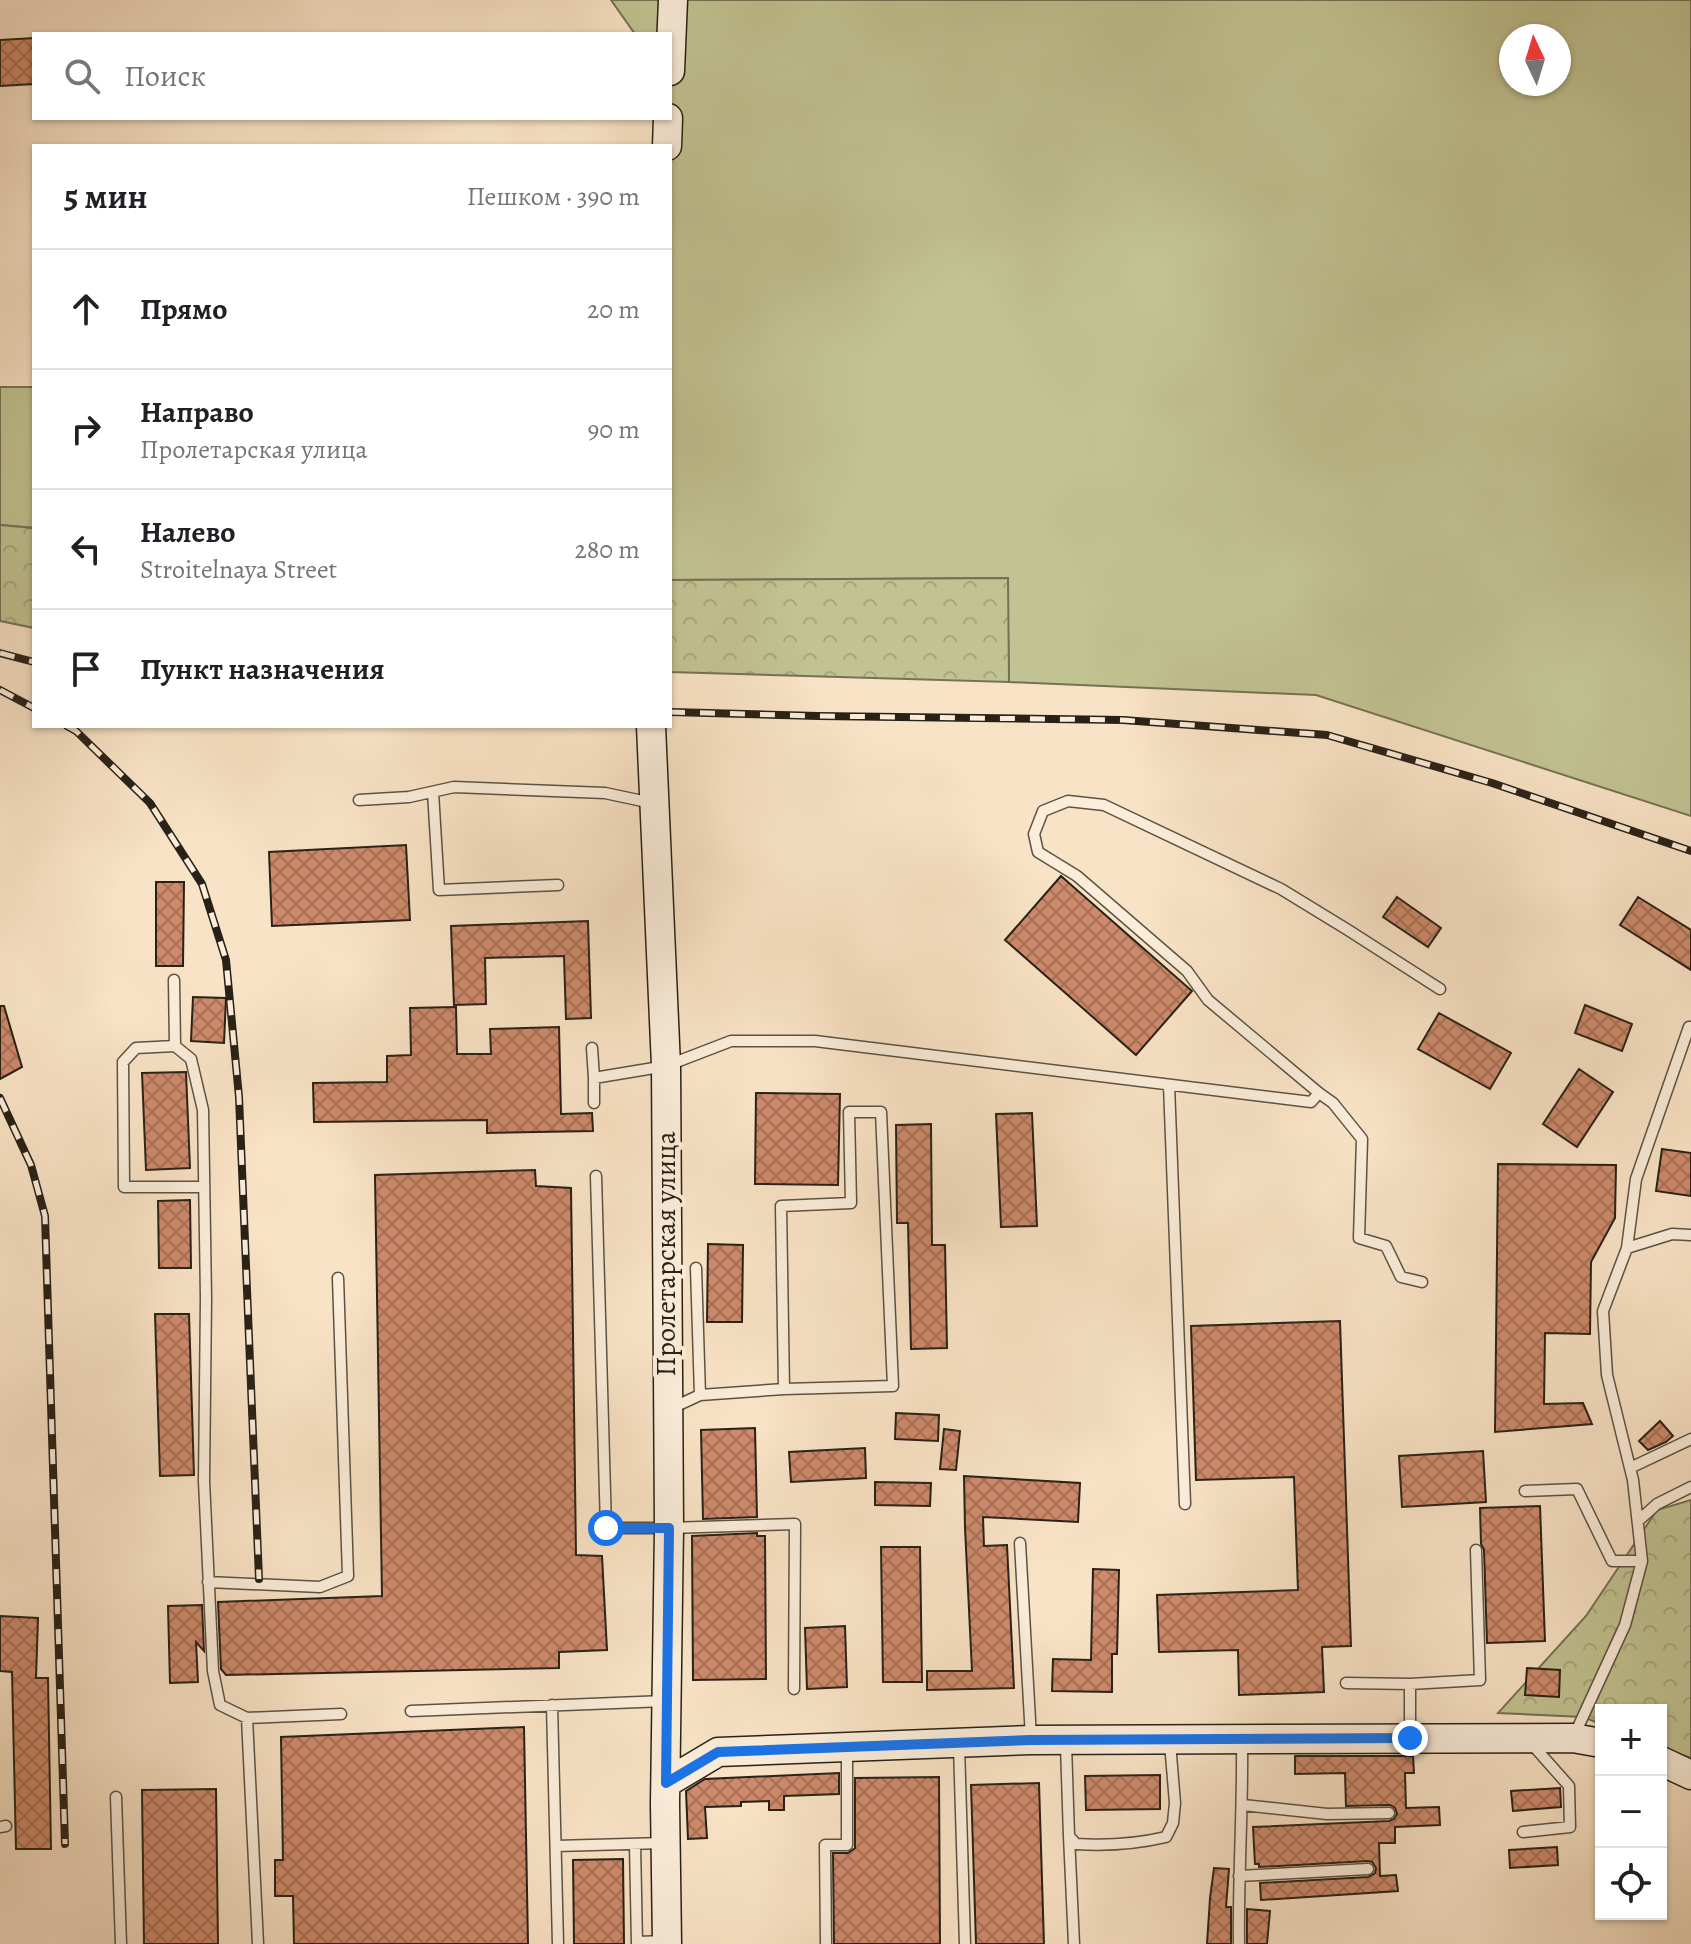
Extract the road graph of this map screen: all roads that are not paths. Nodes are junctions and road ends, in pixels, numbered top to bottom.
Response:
1 (673, 0) edge
2 (672, 32) edge
3 (668, 120) edge
4 (667, 144) edge
5 (651, 728) edge
6 (433, 792) junction
7 (359, 800) dead end
8 (654, 803) junction
9 (558, 885) dead end
10 (174, 980) dead end
11 (1440, 989) dead end
12 (1691, 1027) edge
13 (175, 1046) junction
14 (592, 1048) dead end
15 (666, 1066) junction
16 (594, 1078) junction
17 (1169, 1085) junction
18 (1319, 1093) junction
19 (594, 1103) dead end
20 (596, 1176) dead end
21 (204, 1187) junction
22 (1691, 1235) edge
23 (1627, 1248) junction
24 (696, 1268) dead end
25 (338, 1278) dead end
26 (1422, 1282) dead end
27 (784, 1389) junction
28 (700, 1395) junction
29 (667, 1411) junction
30 (1691, 1439) edge
31 (1630, 1468) junction
32 (1691, 1487) edge
33 (1525, 1491) dead end
34 (1185, 1504) dead end
35 (1638, 1521) junction
36 (669, 1528) junction
37 (1020, 1543) dead end
38 (1476, 1550) dead end
39 (1642, 1561) junction
40 (208, 1582) junction
41 (1346, 1683) dead end
42 (1410, 1684) junction
43 (794, 1689) dead end
44 (667, 1701) junction
45 (552, 1705) junction
46 (411, 1711) dead end
47 (341, 1714) dead end
48 (247, 1718) junction
49 (1410, 1738) junction
50 (1526, 1738) junction
51 (1573, 1738) junction
52 (1242, 1739) junction
53 (1031, 1740) junction
54 (1595, 1742) edge
55 (1170, 1743) dead end
56 (1066, 1745) dead end
57 (959, 1746) dead end
58 (847, 1748) junction
59 (1667, 1764) edge
60 (1691, 1775) edge
61 (666, 1783) junction
62 (116, 1797) dead end
63 (1243, 1805) junction
64 (1389, 1813) dead end
65 (1523, 1832) dead end
66 (1069, 1836) junction
67 (666, 1843) junction
68 (635, 1844) junction
69 (556, 1846) junction
70 (1368, 1869) dead end
71 (1239, 1876) junction
72 (667, 1942) edge
73 (637, 1943) edge
74 (121, 1944) edge
75 (258, 1944) edge
76 (558, 1944) edge
77 (826, 1944) edge
78 (965, 1944) edge
79 (1074, 1944) edge
80 (1239, 1944) edge

1 - 2 street
3 - 4 street
5 - 8 street, Пролетарская улица
6 - 7 lane
6 - 8 lane
6 - 9 lane
8 - 15 street, Пролетарская улица
10 - 13 lane
11 - 18 lane
12 - 23 lane
13 - 21 lane
13 - 21 lane
14 - 16 lane
15 - 16 lane
15 - 17 lane
15 - 29 street, Пролетарская улица
16 - 19 lane
17 - 18 lane
17 - 34 lane
18 - 26 lane
20 - 36 lane
21 - 40 lane
22 - 23 lane
23 - 31 lane
24 - 28 lane
25 - 40 lane
27 - 27 lane
27 - 28 lane
28 - 29 lane
29 - 36 street, Пролетарская улица
30 - 31 lane
31 - 35 lane
32 - 35 lane
33 - 39 lane
35 - 39 lane
36 - 43 lane
36 - 44 street, Пролетарская улица
37 - 53 lane
38 - 42 lane
39 - 51 lane
40 - 48 lane
41 - 42 lane
42 - 49 lane
44 - 45 lane
44 - 61 street, Пролетарская улица
45 - 46 lane
45 - 69 lane
47 - 48 lane
48 - 75 lane
49 - 50 street
49 - 52 street
50 - 51 street
50 - 65 lane
51 - 54 street
52 - 53 street
52 - 63 lane
53 - 58 street
55 - 66 lane
56 - 66 lane
57 - 78 lane
58 - 61 street
58 - 77 lane
59 - 60 street
61 - 67 street, Пролетарская улица
62 - 74 lane
63 - 64 lane
63 - 71 lane
66 - 79 lane
67 - 68 lane
67 - 72 street, Пролетарская улица
68 - 69 lane
68 - 73 lane
69 - 76 lane
70 - 71 lane
71 - 80 lane
72 - 73 lane

